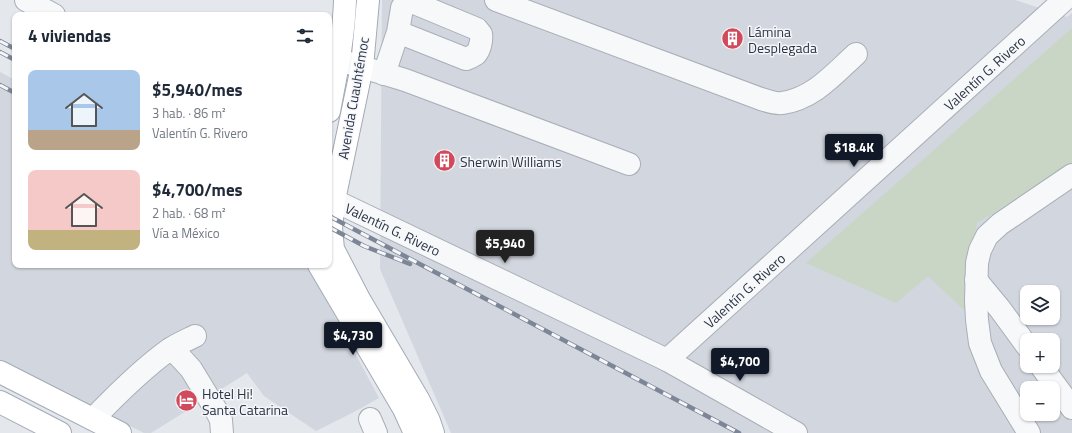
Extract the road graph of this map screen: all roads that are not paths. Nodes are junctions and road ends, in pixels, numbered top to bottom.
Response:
1 (26, 0) edge
2 (496, 0) edge
3 (1064, 0) edge
4 (344, 6) edge
5 (367, 7) edge
6 (48, 12) edge
7 (398, 32) dead end
8 (856, 54) dead end
9 (339, 60) junction
10 (362, 67) junction
11 (384, 74) junction
12 (332, 96) edge
13 (629, 164) dead end
14 (1072, 175) edge
15 (332, 199) edge
16 (332, 238) edge
17 (321, 268) edge
18 (976, 280) junction
19 (195, 336) dead end
20 (1020, 336) edge
21 (171, 349) junction
22 (667, 360) junction
23 (0, 372) edge
24 (1047, 373) edge
25 (6, 406) edge
26 (1072, 408) edge
27 (93, 419) junction
28 (60, 433) edge
29 (120, 433) edge
30 (222, 433) edge
31 (415, 433) edge
32 (433, 433) edge
33 (796, 433) edge
34 (1029, 433) edge

1 - 6 street
2 - 8 street
3 - 22 street, Valentín G. Rivero
4 - 5 main road
4 - 9 main road, Avenida Cuauhtémoc
5 - 10 main road, Avenida Cuauhtémoc
7 - 11 street
9 - 10 street
9 - 12 main road, Avenida Cuauhtémoc
10 - 11 street
10 - 15 main road, Avenida Cuauhtémoc
11 - 13 street
14 - 18 street
15 - 22 street, Valentín G. Rivero
16 - 32 main road, Avenida Cuauhtémoc
17 - 31 main road
18 - 20 street
18 - 34 street
19 - 21 street
21 - 27 street
21 - 30 street
22 - 33 street
23 - 27 main road
24 - 26 street
25 - 28 main road
27 - 29 main road

